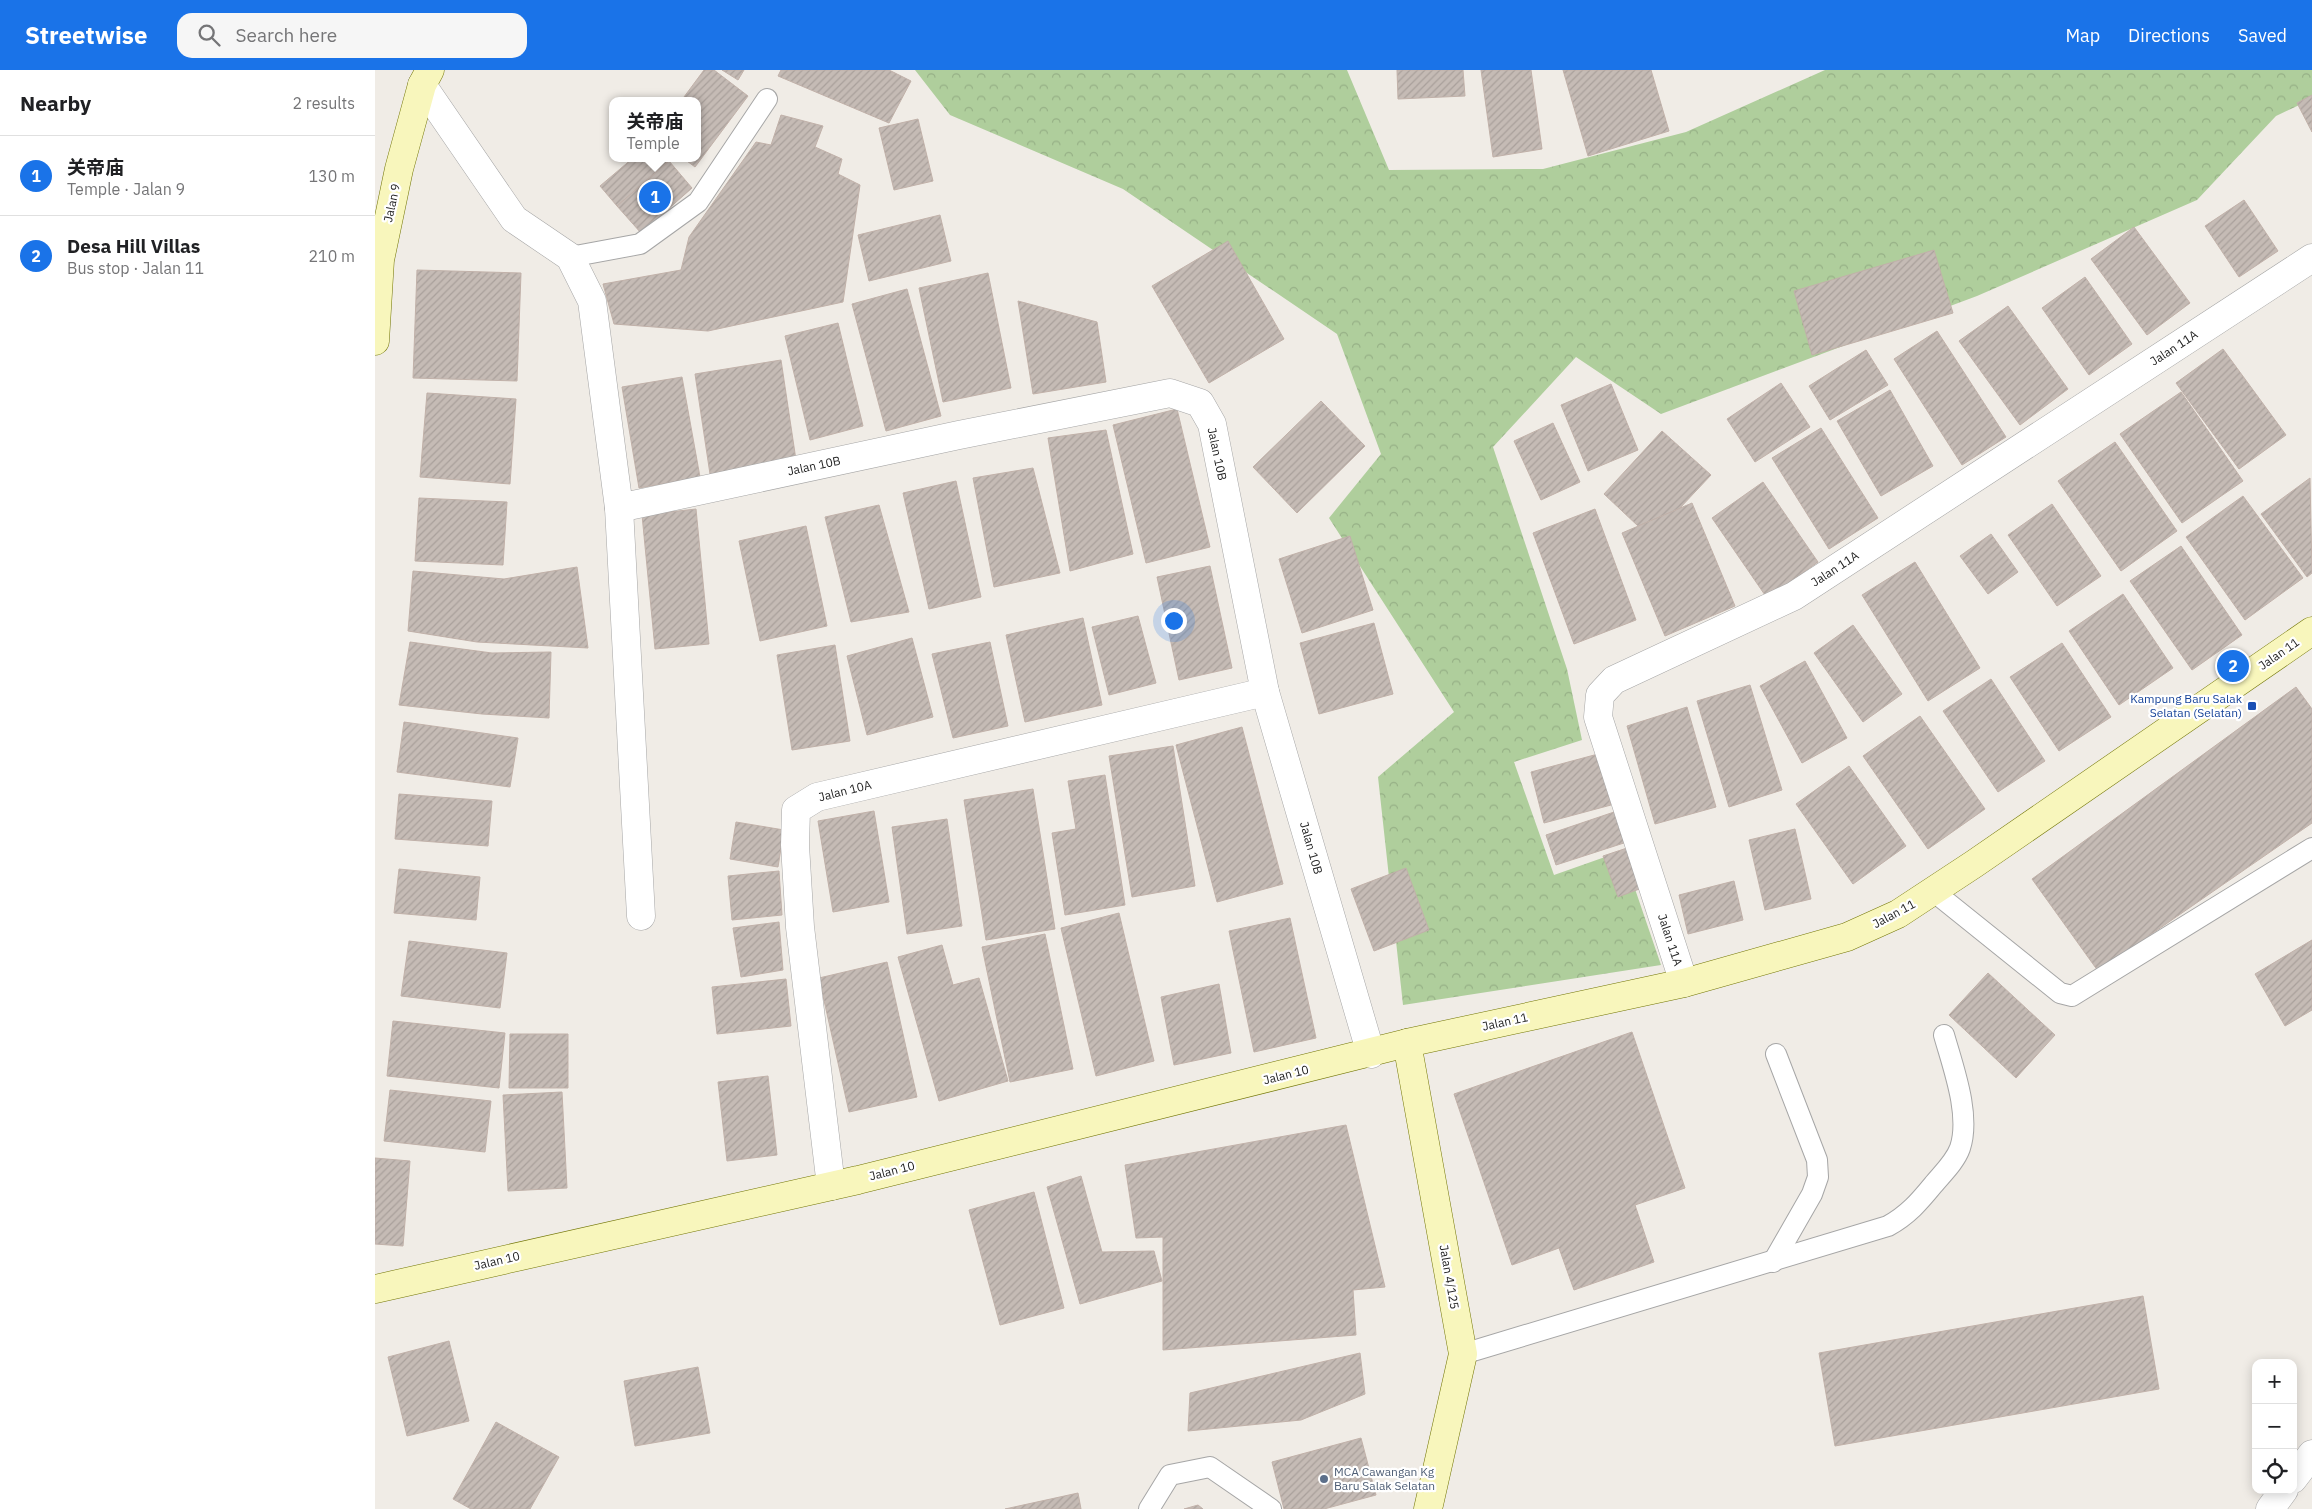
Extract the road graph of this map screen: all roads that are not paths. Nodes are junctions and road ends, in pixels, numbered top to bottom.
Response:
1 (426, 77) edge
2 (767, 99) dead end
3 (570, 257) junction
4 (2312, 258) edge
5 (377, 260) edge
6 (375, 341) edge
7 (619, 508) junction
8 (2309, 639) edge
9 (1265, 692) junction
10 (2312, 848) edge
11 (1933, 891) junction
12 (641, 916) dead end
13 (1684, 982) junction
14 (1945, 1035) dead end
15 (1407, 1043) junction
16 (1371, 1054) junction
17 (1776, 1054) dead end
18 (831, 1186) junction
19 (1773, 1262) junction
20 (375, 1289) edge
21 (1463, 1354) junction
22 (2312, 1454) edge
23 (2297, 1474) edge
24 (2281, 1494) edge
25 (1149, 1509) edge
26 (1271, 1509) edge
27 (1428, 1509) edge
28 (2270, 1509) edge

1 - 3 street
1 - 5 street, Jalan 9
2 - 3 lane
3 - 7 street
4 - 13 street, Jalan 11A
5 - 6 street, Jalan 9
7 - 9 street, Jalan 10B
7 - 12 street
8 - 11 street, Jalan 11
9 - 16 street, Jalan 10B
9 - 18 street, Jalan 10A
10 - 11 lane
11 - 13 street, Jalan 11
13 - 15 street, Jalan 11
14 - 19 lane
15 - 16 street, Jalan 10
15 - 21 street, Jalan 4/125
16 - 18 street, Jalan 10
17 - 19 lane
18 - 20 street, Jalan 10
19 - 21 lane
21 - 27 street, Jalan 4/125
22 - 23 street
24 - 28 street
25 - 26 lane

